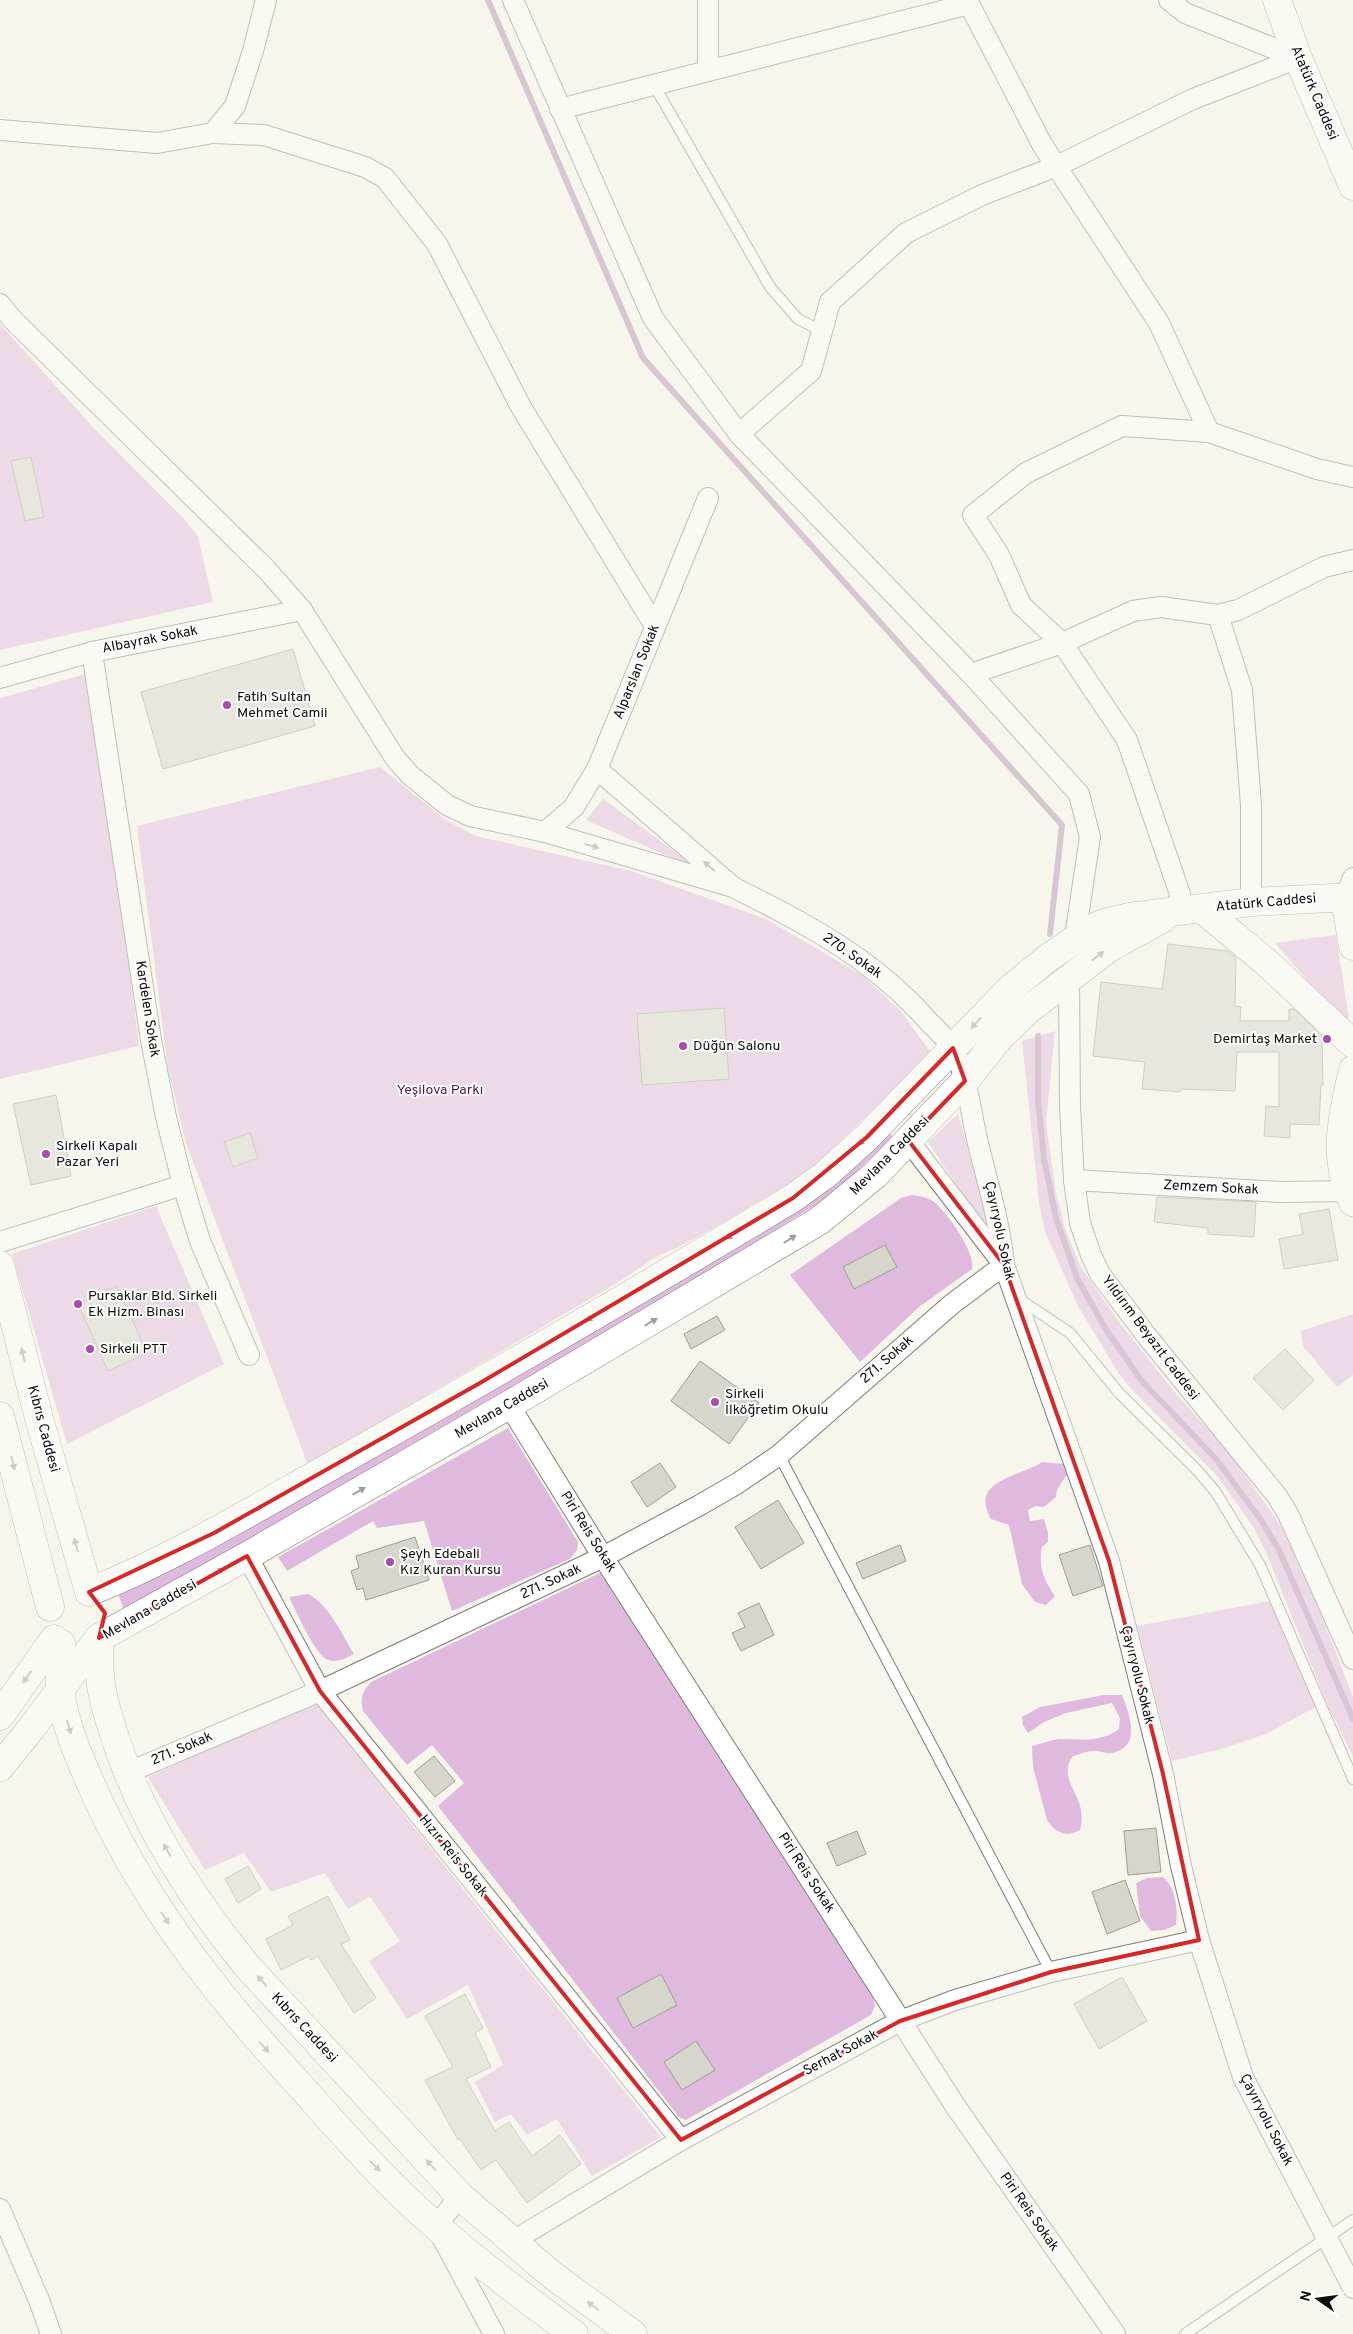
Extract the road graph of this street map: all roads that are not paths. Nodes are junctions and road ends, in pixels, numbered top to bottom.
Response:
1 (266, 0) edge
2 (513, 0) edge
3 (708, 0) edge
4 (1169, 0) edge
5 (1277, 0) edge
6 (968, 2) edge
7 (1298, 58) junction
8 (708, 71) junction
9 (654, 85) junction
10 (560, 109) junction
11 (0, 130) edge
12 (213, 132) junction
13 (1056, 166) junction
14 (1353, 186) edge
15 (0, 304) edge
16 (822, 332) junction
17 (1208, 432) junction
18 (739, 434) junction
19 (1353, 477) edge
20 (708, 498) dead end
21 (1353, 560) edge
22 (302, 610) junction
23 (1218, 615) junction
24 (656, 626) junction
25 (1062, 643) junction
26 (92, 652) junction
27 (971, 674) junction
28 (0, 678) edge
29 (597, 769) junction
30 (545, 832) junction
31 (733, 887) junction
32 (1350, 891) edge
33 (1251, 902) junction
34 (1190, 910) junction
35 (1075, 937) junction
36 (1353, 946) edge
37 (1064, 981) junction
38 (1353, 1044) edge
39 (953, 1048) junction
40 (1353, 1070) edge
41 (965, 1081) junction
42 (908, 1140) junction
43 (1074, 1180) junction
44 (183, 1185) junction
45 (1350, 1196) edge
46 (0, 1242) edge
47 (0, 1265) edge
48 (1004, 1265) junction
49 (1015, 1297) junction
50 (249, 1355) dead end
51 (509, 1405) junction
52 (0, 1416) edge
53 (779, 1455) junction
54 (247, 1556) junction
55 (603, 1557) junction
56 (89, 1592) junction
57 (50, 1607) junction
58 (99, 1638) junction
59 (58, 1641) junction
60 (1353, 1659) edge
61 (60, 1688) junction
62 (320, 1691) junction
63 (0, 1716) edge
64 (0, 1767) edge
65 (126, 1773) junction
66 (1353, 1779) edge
67 (1199, 1940) junction
68 (1051, 1972) junction
69 (900, 2021) junction
70 (681, 2140) junction
71 (460, 2196) junction
72 (0, 2210) edge
73 (1353, 2220) edge
74 (436, 2226) junction
75 (1327, 2238) junction
76 (513, 2241) junction
77 (1353, 2288) edge
78 (51, 2334) edge
79 (494, 2334) edge
80 (574, 2334) edge
81 (633, 2334) edge
82 (1115, 2334) edge
83 (1185, 2334) edge

1 - 12 street
2 - 10 street
3 - 8 street
4 - 7 street
5 - 7 street, Atatürk Caddesi
6 - 8 street
6 - 13 street
7 - 13 street
7 - 14 street, Atatürk Caddesi
8 - 9 street
9 - 10 street
9 - 16 lane
10 - 18 street
11 - 12 street
12 - 24 street
13 - 16 street
13 - 17 street
15 - 22 street
16 - 18 street
17 - 19 street
17 - 25 street
18 - 27 street
20 - 24 street, Alparslan Sokak
21 - 23 street
22 - 26 street, Albayrak Sokak
22 - 30 street
23 - 25 street
23 - 33 street
24 - 29 street, Alparslan Sokak
25 - 27 street
25 - 34 street
26 - 28 street, Albayrak Sokak
26 - 44 street, Kardelen Sokak
27 - 35 street
29 - 30 street, Alparslan Sokak
31 -> 29 street
30 -> 31 street
31 - 39 street, 270. Sokak
32 - 33 street, Atatürk Caddesi
32 - 36 street
33 - 34 street, Atatürk Caddesi
34 - 35 street, Atatürk Caddesi
37 -> 34 street
34 - 38 street
35 -> 39 street, Atatürk Caddesi
37 - 41 street, Mevlana Caddesi
37 - 43 street, Yıldırım Beyazıt Caddesi
39 - 41 street, Çayıryolu Sokak
39 -> 56 street, Atatürk Caddesi
40 - 45 street
41 - 42 street, Mevlana Caddesi
41 - 48 street, Çayıryolu Sokak
42 - 48 street
51 -> 42 street, Mevlana Caddesi
43 - 45 street, Zemzem Sokak
43 - 60 street, Yıldırım Beyazıt Caddesi
44 - 46 street
44 - 50 street, Kardelen Sokak
56 -> 47 street, Kıbrıs Caddesi
48 - 49 street, Çayıryolu Sokak
48 - 53 street, 271. Sokak
49 - 66 lane
49 - 67 street, Çayıryolu Sokak
54 -> 51 street, Mevlana Caddesi
51 - 55 street, Piri Reis Sokak
52 -> 57 street
53 - 55 street, 271. Sokak
53 - 68 lane
58 -> 54 street, Mevlana Caddesi
54 - 62 street, Hızır Reis Sokak
55 - 62 street, 271. Sokak
55 - 69 street, Piri Reis Sokak
56 - 57 street
56 - 58 street
57 - 59 street
58 - 59 street
58 - 61 street, Mevlana Caddesi
58 - 65 street, Kıbrıs Caddesi
59 - 61 street
59 -> 63 street
61 - 64 street, Mevlana Caddesi
61 -> 74 street
62 - 65 street, 271. Sokak
62 - 70 street, Hızır Reis Sokak
71 -> 65 street, Kıbrıs Caddesi
67 - 68 street, Serhat Sokak
67 - 75 street, Çayıryolu Sokak
68 - 69 street, Serhat Sokak
69 - 70 street, Serhat Sokak
69 - 82 street, Piri Reis Sokak
70 - 76 street, Serhat Sokak
71 - 74 street
71 - 76 street, Kıbrıs Caddesi
72 - 78 street
73 - 75 lane
74 - 79 street
74 - 80 street
75 - 77 street, Çayıryolu Sokak
75 - 83 lane
81 -> 76 street, Kıbrıs Caddesi

